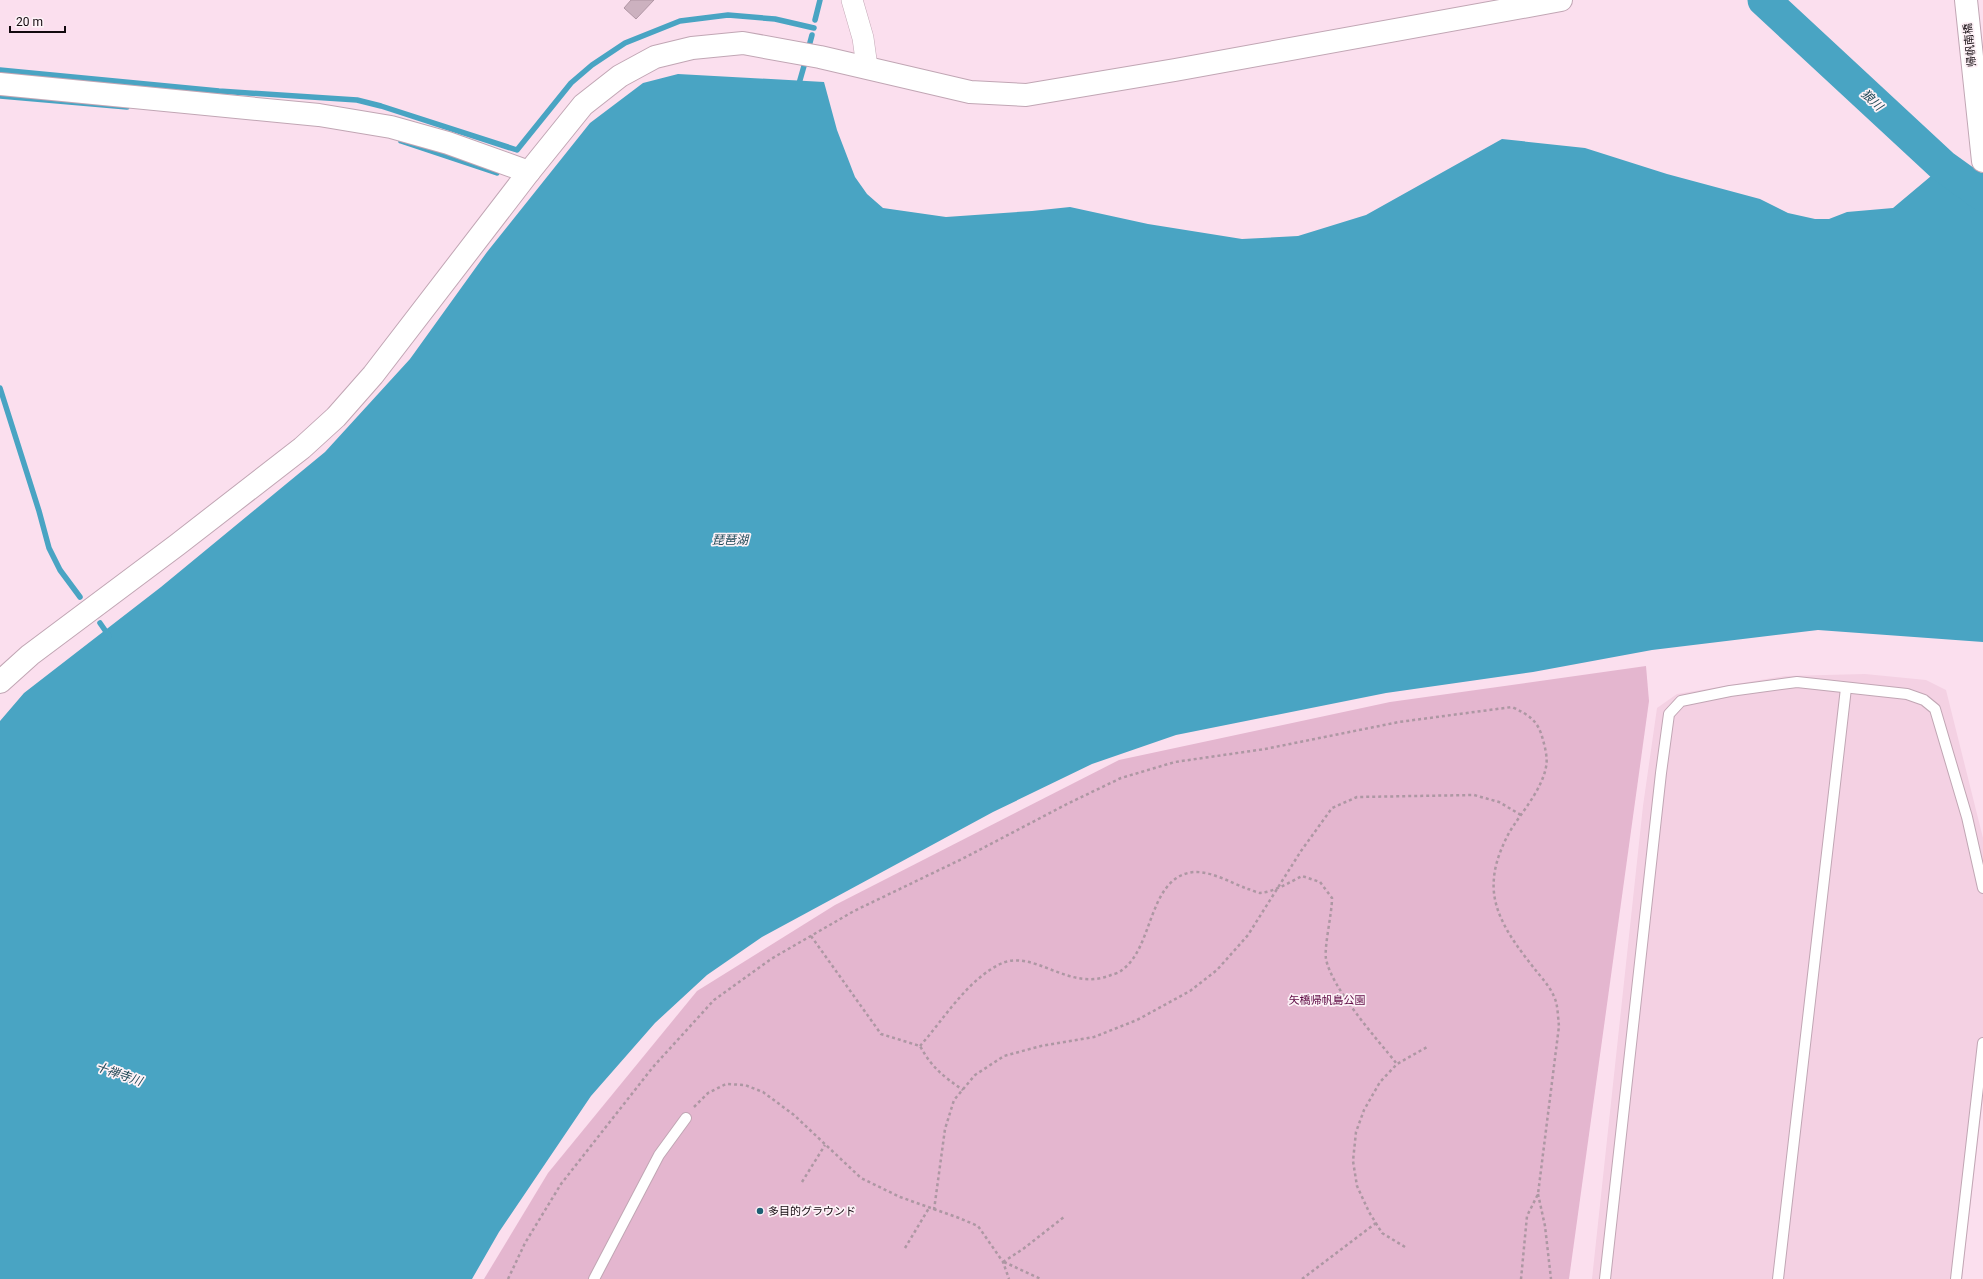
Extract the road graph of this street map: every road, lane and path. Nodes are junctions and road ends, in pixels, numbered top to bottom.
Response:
1 (852, 0) edge
2 (1561, 0) edge
3 (1966, 0) edge
4 (867, 67) junction
5 (0, 84) edge
6 (1983, 161) edge
7 (529, 172) junction
8 (0, 682) edge
9 (1846, 688) junction
10 (1521, 816) junction
11 (1279, 887) junction
12 (1983, 888) edge
13 (811, 936) junction
14 (1983, 1043) edge
15 (920, 1046) junction
16 (1427, 1047) dead end
17 (1397, 1064) junction
18 (963, 1090) junction
19 (686, 1118) joint
20 (825, 1145) junction
21 (802, 1182) dead end
22 (1538, 1194) junction
23 (929, 1208) junction
24 (934, 1210) junction
25 (1064, 1217) dead end
26 (1376, 1223) junction
27 (1405, 1247) dead end
28 (905, 1248) dead end
29 (1003, 1262) junction
30 (508, 1279) edge
31 (594, 1279) edge
32 (1008, 1279) edge
33 (1040, 1279) edge
34 (1302, 1279) edge
35 (1521, 1279) edge
36 (1551, 1279) edge
37 (1605, 1279) edge
38 (1778, 1279) edge
39 (1956, 1279) edge

1 - 4 street
2 - 4 street
3 - 6 street, 帰帆南橋
4 - 7 street
5 - 7 street
7 - 8 street
9 - 12 lane
9 - 37 lane
9 - 38 lane
10 - 11 path
10 - 13 path
10 - 22 path
11 - 15 path
11 - 17 path
11 - 18 path
13 - 15 path
13 - 30 path
14 - 39 lane
15 - 18 path
16 - 17 path
17 - 26 path
18 - 24 path
19 - 20 path
19 - 31 lane
20 - 21 path
20 - 23 path
22 - 35 path
22 - 36 path
23 - 24 path
23 - 28 path
24 - 29 path
25 - 29 path
26 - 27 path
26 - 34 path
29 - 32 path
29 - 33 path

